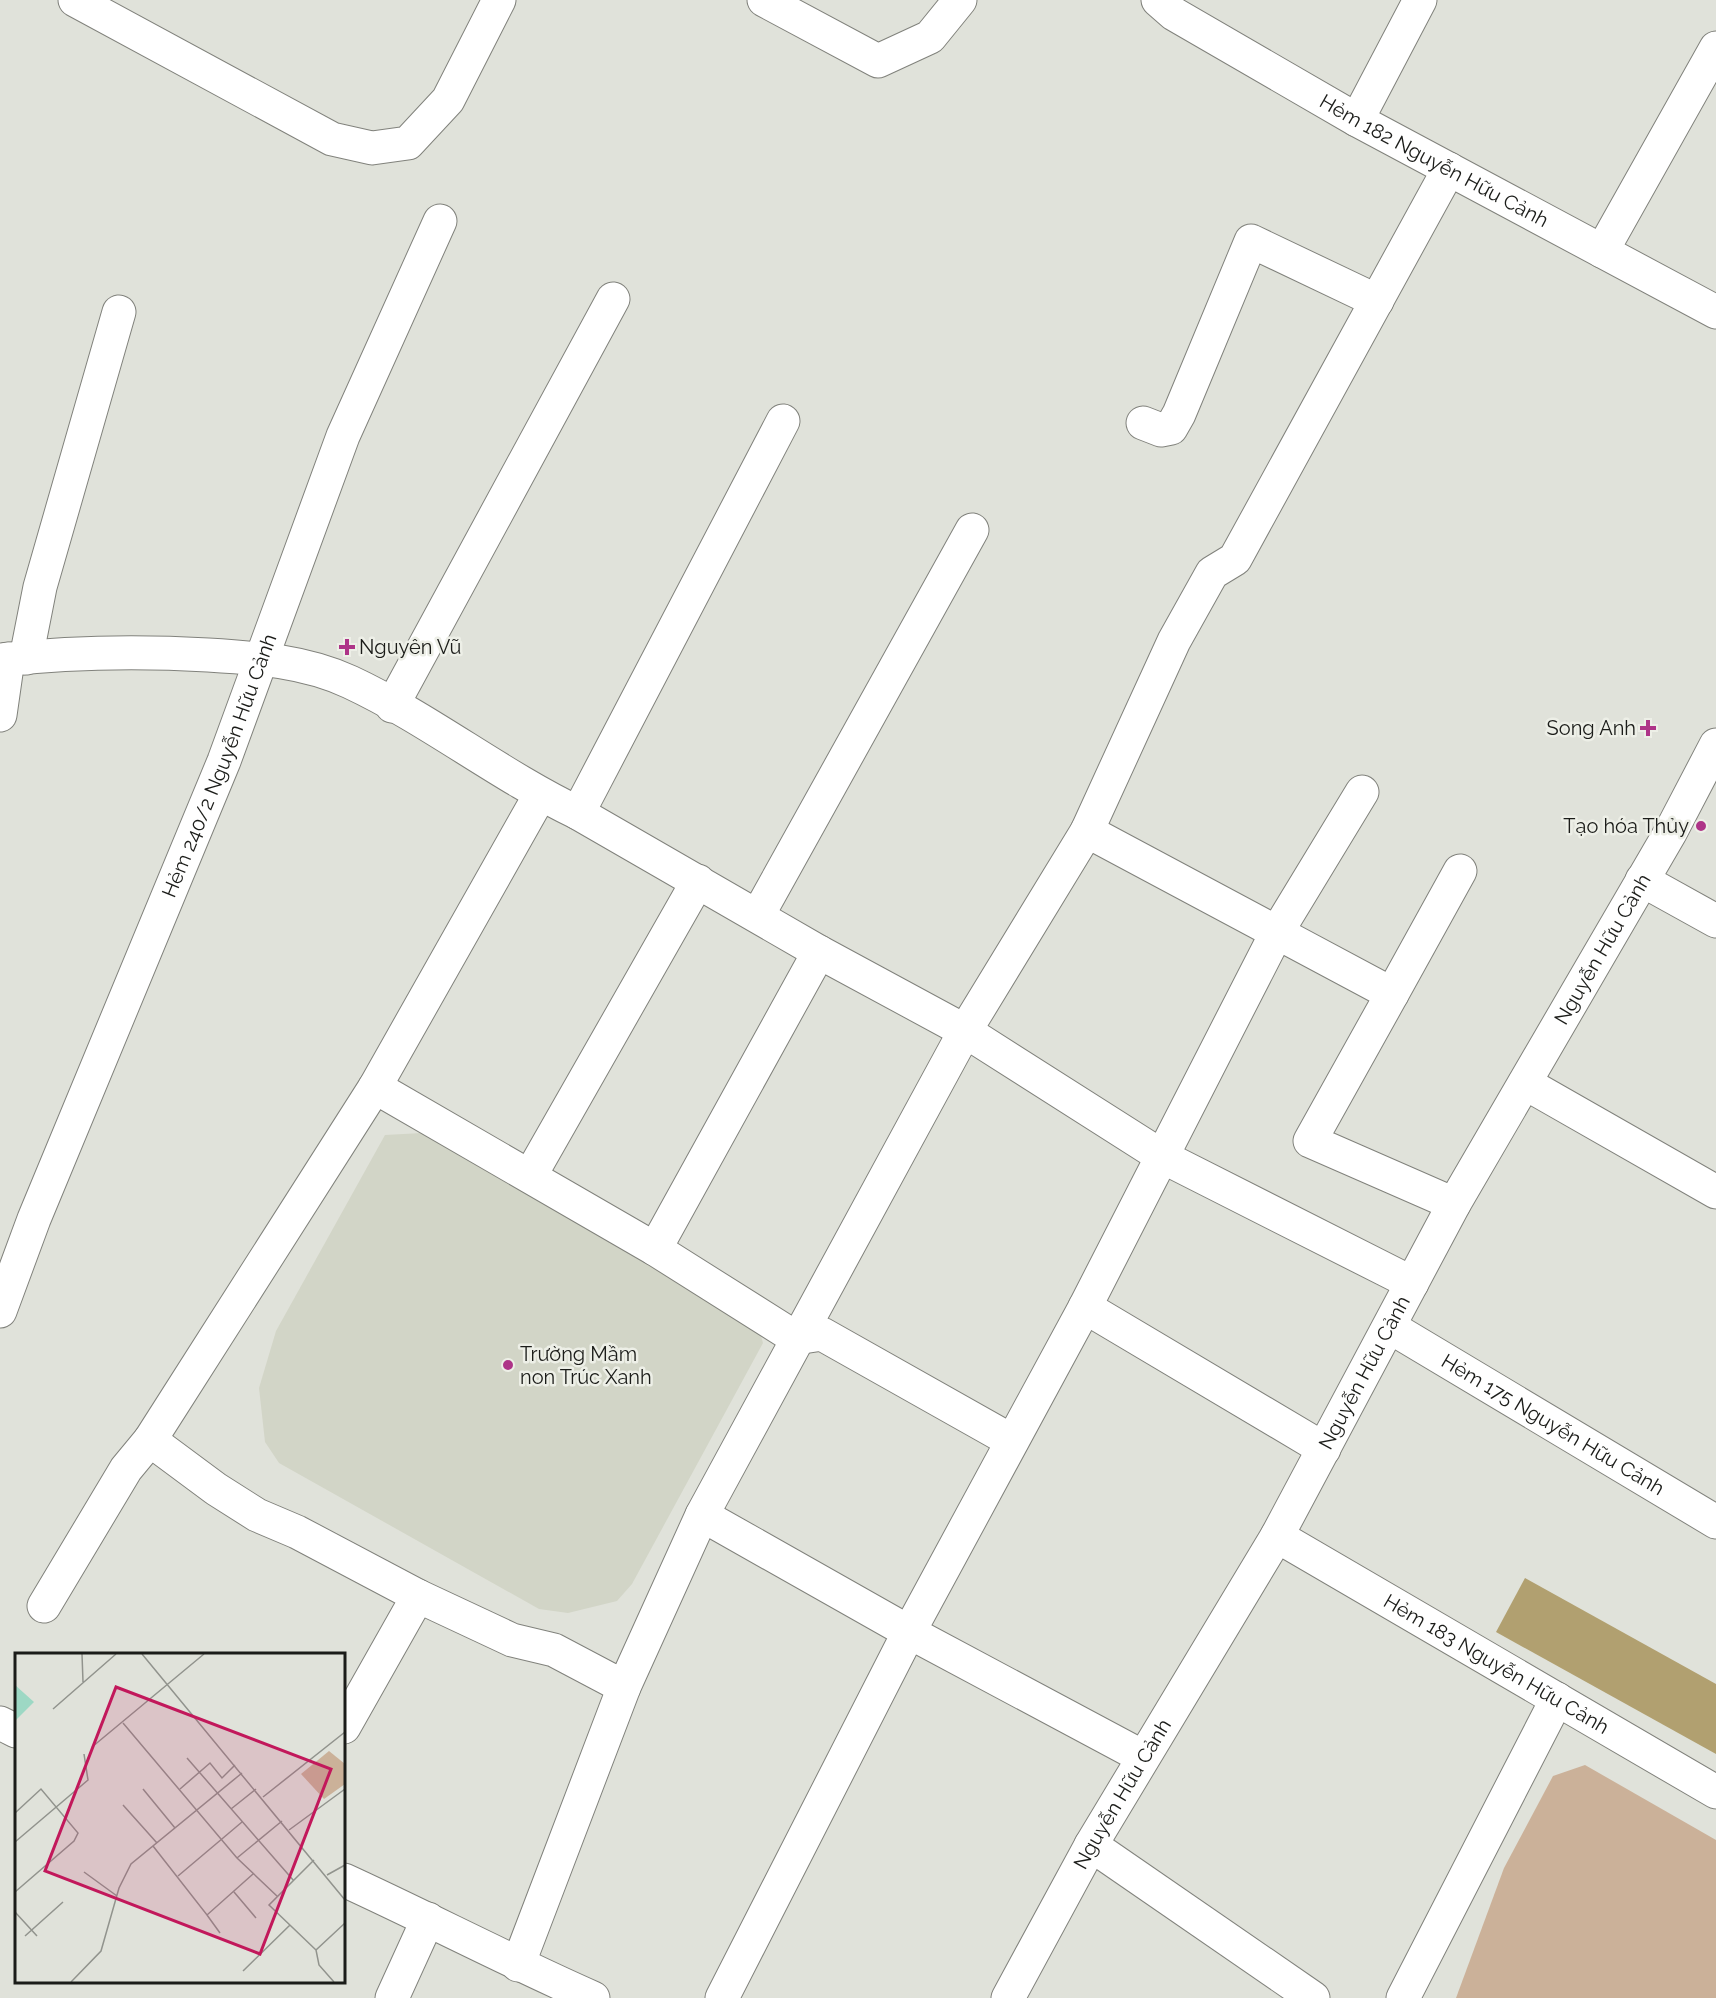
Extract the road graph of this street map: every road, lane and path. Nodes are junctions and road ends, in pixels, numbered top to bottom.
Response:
1 (75, 0) edge
2 (499, 0) edge
3 (764, 0) edge
4 (960, 0) edge
5 (1158, 0) edge
6 (1420, 0) edge
7 (1716, 48) edge
8 (1357, 120) junction
9 (1449, 169) junction
10 (440, 221) dead end
11 (1602, 251) junction
12 (613, 299) dead end
13 (1377, 301) junction
14 (119, 312) dead end
15 (1716, 312) edge
16 (783, 421) dead end
17 (1143, 423) dead end
18 (972, 530) dead end
19 (262, 658) junction
20 (11, 659) edge
21 (392, 706) junction
22 (0, 715) edge
23 (1716, 745) edge
24 (1362, 792) dead end
25 (540, 795) junction
26 (578, 813) junction
27 (1087, 831) junction
28 (1460, 871) dead end
29 (1642, 880) junction
30 (698, 881) junction
31 (758, 915) junction
32 (1716, 921) edge
33 (1277, 932) junction
34 (819, 952) junction
35 (1392, 994) junction
36 (965, 1031) junction
37 (1525, 1083) junction
38 (375, 1087) junction
39 (1163, 1157) junction
40 (530, 1176) junction
41 (1716, 1192) edge
42 (1454, 1204) junction
43 (655, 1249) junction
44 (1412, 1283) junction
45 (1085, 1307) junction
46 (0, 1311) edge
47 (1390, 1328) junction
48 (796, 1338) junction
49 (150, 1440) junction
50 (1012, 1441) junction
51 (1324, 1449) junction
52 (702, 1515) junction
53 (1716, 1522) edge
54 (1277, 1536) junction
55 (418, 1596) junction
56 (44, 1606) dead end
57 (909, 1632) junction
58 (624, 1687) junction
59 (1557, 1699) junction
60 (0, 1723) edge
61 (345, 1725) edge
62 (15, 1730) edge
63 (1143, 1757) junction
64 (1716, 1792) edge
65 (1091, 1845) junction
66 (345, 1880) edge
67 (428, 1918) junction
68 (518, 1965) junction
69 (392, 1998) edge
70 (593, 1998) edge
71 (722, 1998) edge
72 (1008, 1998) edge
73 (1313, 1998) edge
74 (1403, 1998) edge

1 - 2 street
3 - 4 street
5 - 8 street, Hẻm 182 Nguyễn Hữu Cảnh
6 - 8 street
7 - 11 street
8 - 9 street, Hẻm 182 Nguyễn Hữu Cảnh
9 - 11 street, Hẻm 182 Nguyễn Hữu Cảnh
9 - 13 street
10 - 19 street, Hẻm 240/2 Nguyễn Hữu Cảnh
11 - 15 street, Hẻm 182 Nguyễn Hữu Cảnh
12 - 21 street
13 - 17 street
13 - 27 street
14 - 20 street
16 - 26 street
18 - 31 street
19 - 20 street
19 - 21 street
19 - 46 street, Hẻm 240/2 Nguyễn Hữu Cảnh
20 - 22 street
21 - 25 street
23 - 29 street, Nguyễn Hữu Cảnh
24 - 33 street
25 - 26 street
25 - 38 street
26 - 30 street
27 - 33 street
27 - 36 street
28 - 35 street
29 - 32 street
29 - 37 street, Nguyễn Hữu Cảnh
30 - 31 street
30 - 40 street
31 - 34 street
33 - 35 street
33 - 39 street
34 - 36 street
34 - 43 street
35 - 42 street
36 - 39 street
36 - 48 street
37 - 41 street
37 - 42 street, Nguyễn Hữu Cảnh
38 - 40 street
38 - 49 street
39 - 44 street
39 - 45 street
40 - 43 street
42 - 44 street, Nguyễn Hữu Cảnh
43 - 48 street
44 - 47 street, Nguyễn Hữu Cảnh
45 - 50 street
45 - 51 street
47 - 51 street, Nguyễn Hữu Cảnh
47 - 53 street, Hẻm 175 Nguyễn Hữu Cảnh
48 - 50 street
48 - 52 street
49 - 55 street
49 - 56 street
50 - 57 street
51 - 54 street, Nguyễn Hữu Cảnh
52 - 57 street
52 - 58 street
54 - 59 street, Hẻm 183 Nguyễn Hữu Cảnh
54 - 63 street, Nguyễn Hữu Cảnh
55 - 58 street
55 - 61 street
57 - 63 street
57 - 71 street
58 - 68 street
59 - 64 street, Hẻm 183 Nguyễn Hữu Cảnh
59 - 74 street
60 - 62 street
63 - 65 street, Nguyễn Hữu Cảnh
65 - 72 street, Nguyễn Hữu Cảnh
65 - 73 street
66 - 67 street
67 - 68 street
67 - 69 street
68 - 70 street

